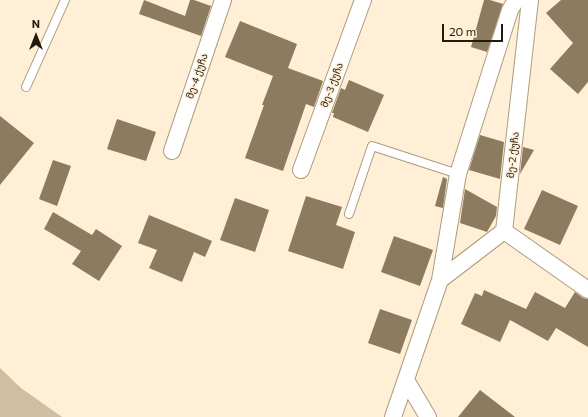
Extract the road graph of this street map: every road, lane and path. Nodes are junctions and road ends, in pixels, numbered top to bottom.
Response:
1 (65, 0) edge
2 (223, 0) edge
3 (363, 0) edge
4 (516, 0) edge
5 (530, 0) edge
6 (26, 87) dead end
7 (172, 151) dead end
8 (301, 170) dead end
9 (458, 174) junction
10 (349, 214) dead end
11 (504, 231) junction
12 (440, 280) junction
13 (588, 290) edge
14 (406, 380) junction
15 (393, 417) edge
16 (428, 417) edge

1 - 6 lane
2 - 7 street, მე-4 ქუჩა
3 - 8 street, მე-3 ქუჩა
4 - 9 street
5 - 11 street, მე-2 ქუჩა
9 - 10 lane
9 - 12 street
11 - 12 street
11 - 13 street
12 - 14 street
14 - 15 street
14 - 16 street

